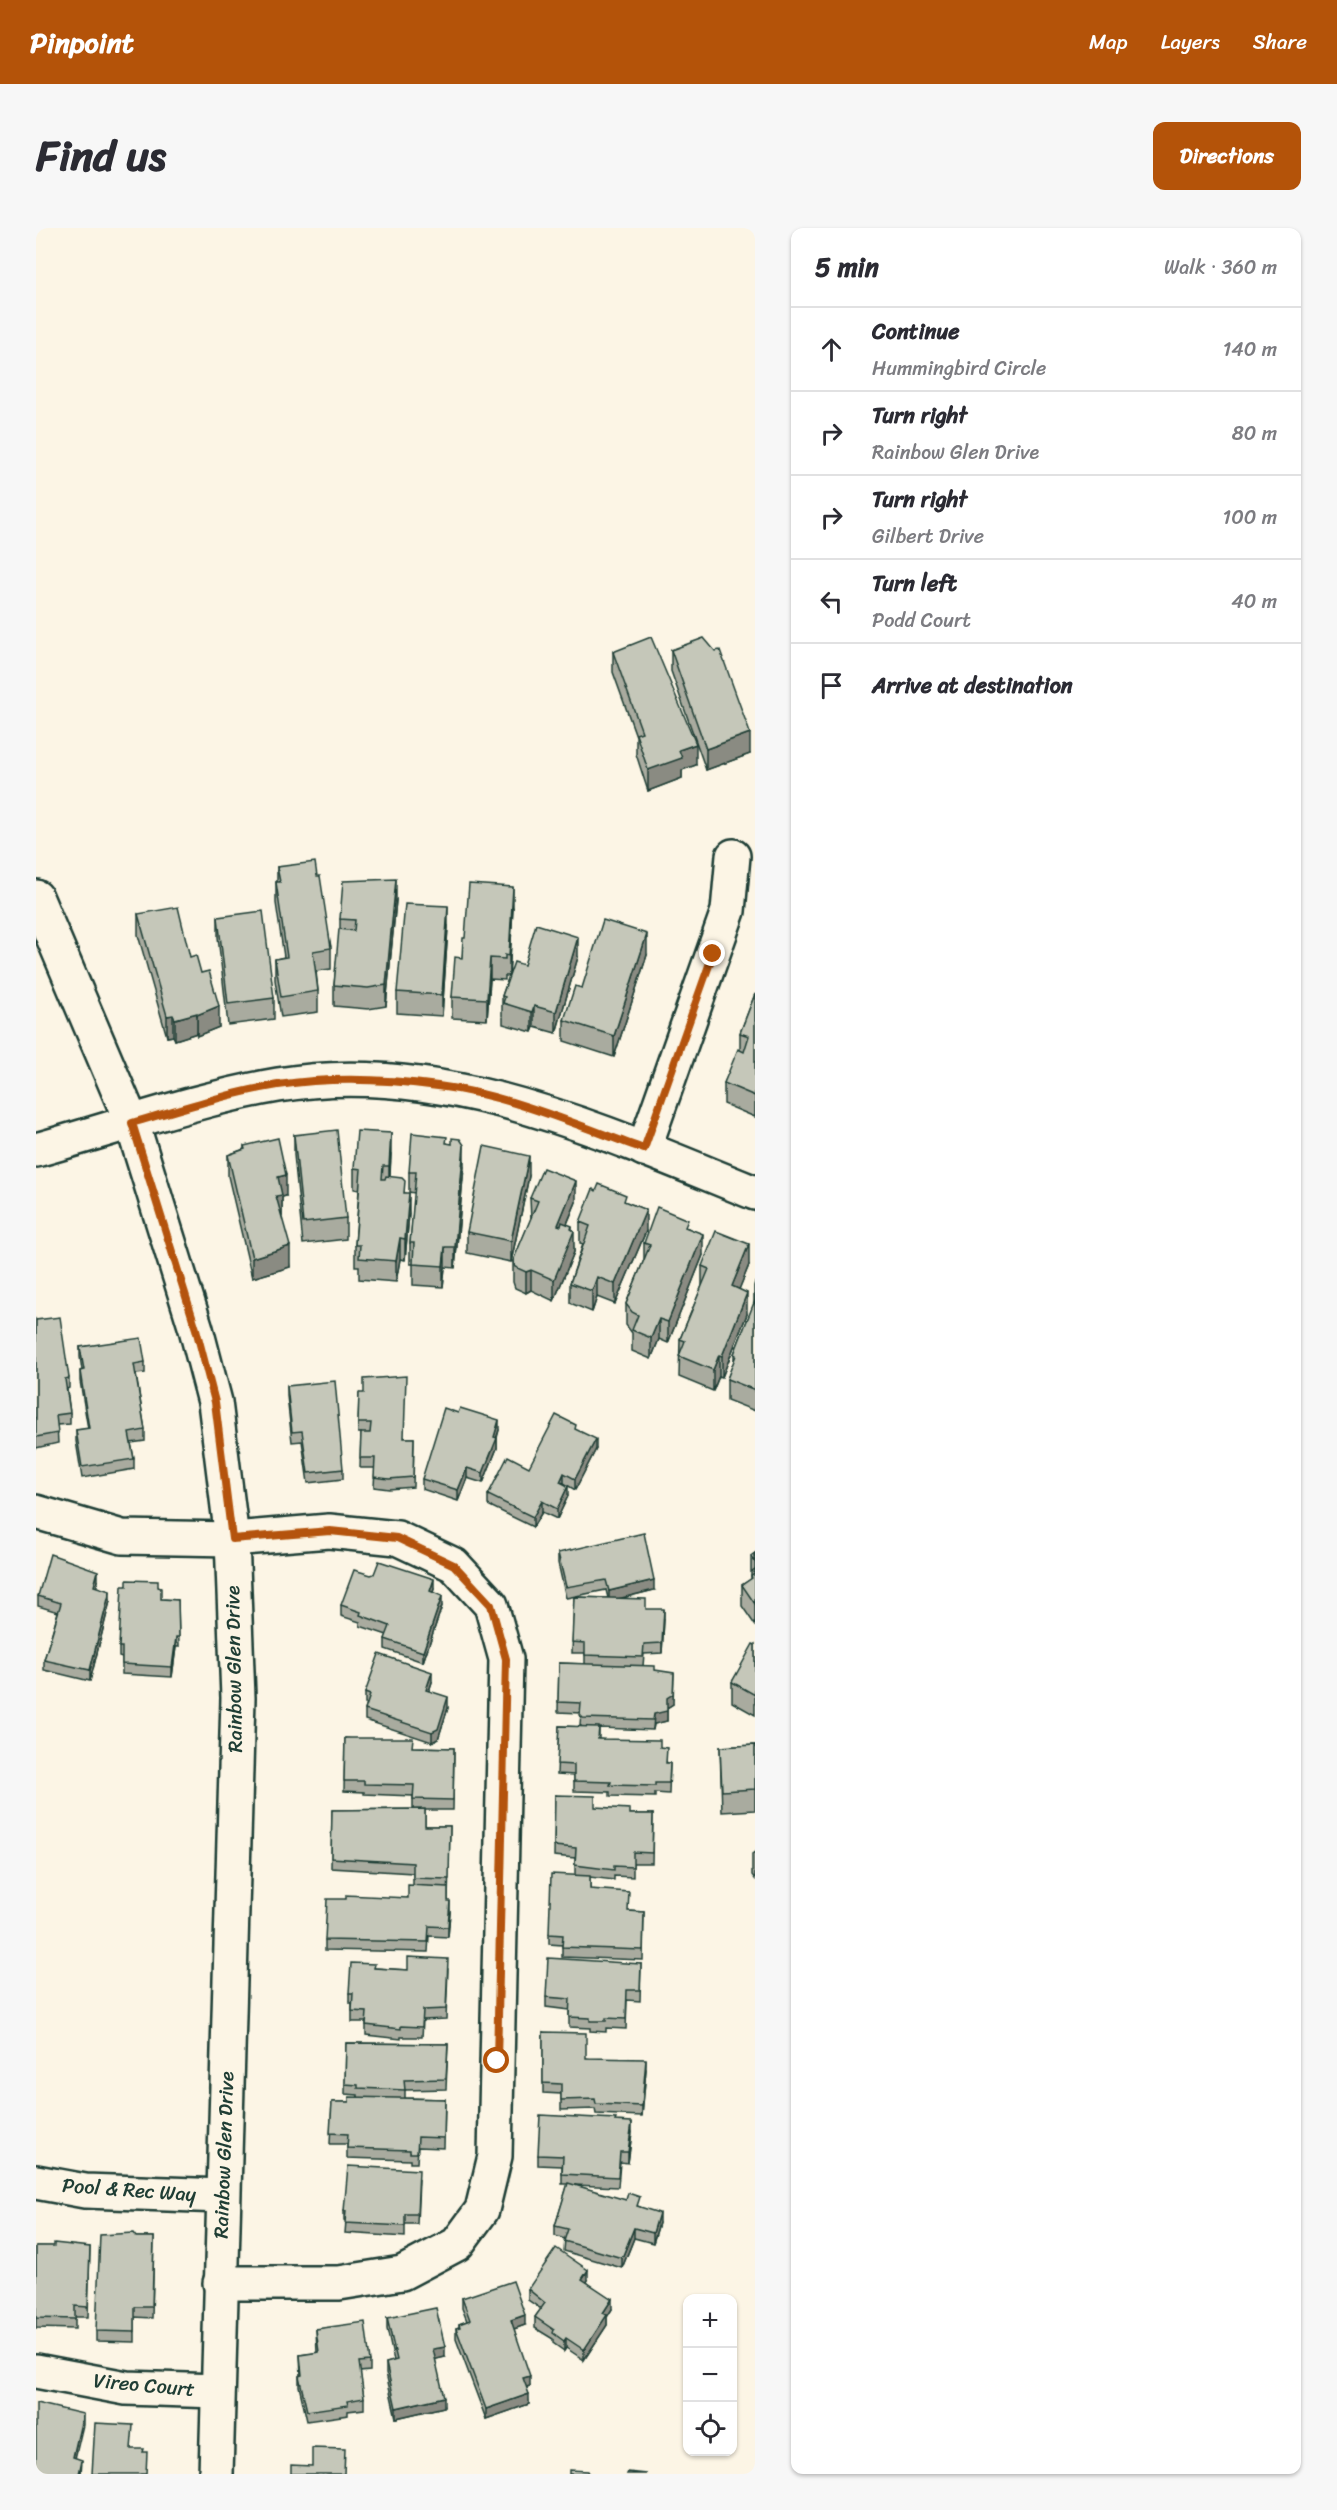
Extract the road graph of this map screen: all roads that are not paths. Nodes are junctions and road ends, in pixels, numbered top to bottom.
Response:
1 (733, 856) dead end
2 (36, 897) edge
3 (132, 1123) junction
4 (644, 1149) junction
5 (36, 1150) edge
6 (755, 1193) edge
7 (36, 1512) edge
8 (232, 1539) junction
9 (36, 2181) edge
10 (223, 2196) junction
11 (220, 2283) junction
12 (36, 2371) edge
13 (218, 2391) junction
14 (216, 2474) edge

1 - 4 street
2 - 3 street, Rainbow Glen Drive
3 - 4 street
3 - 5 street
3 - 8 street, Rainbow Glen Drive
4 - 6 street
7 - 8 street
8 - 10 street, Rainbow Glen Drive
8 - 11 street
9 - 10 street, Pool & Rec Way
10 - 11 street, Rainbow Glen Drive
11 - 13 street, Rainbow Glen Drive
12 - 13 street, Vireo Court
13 - 14 street, Rainbow Glen Drive

